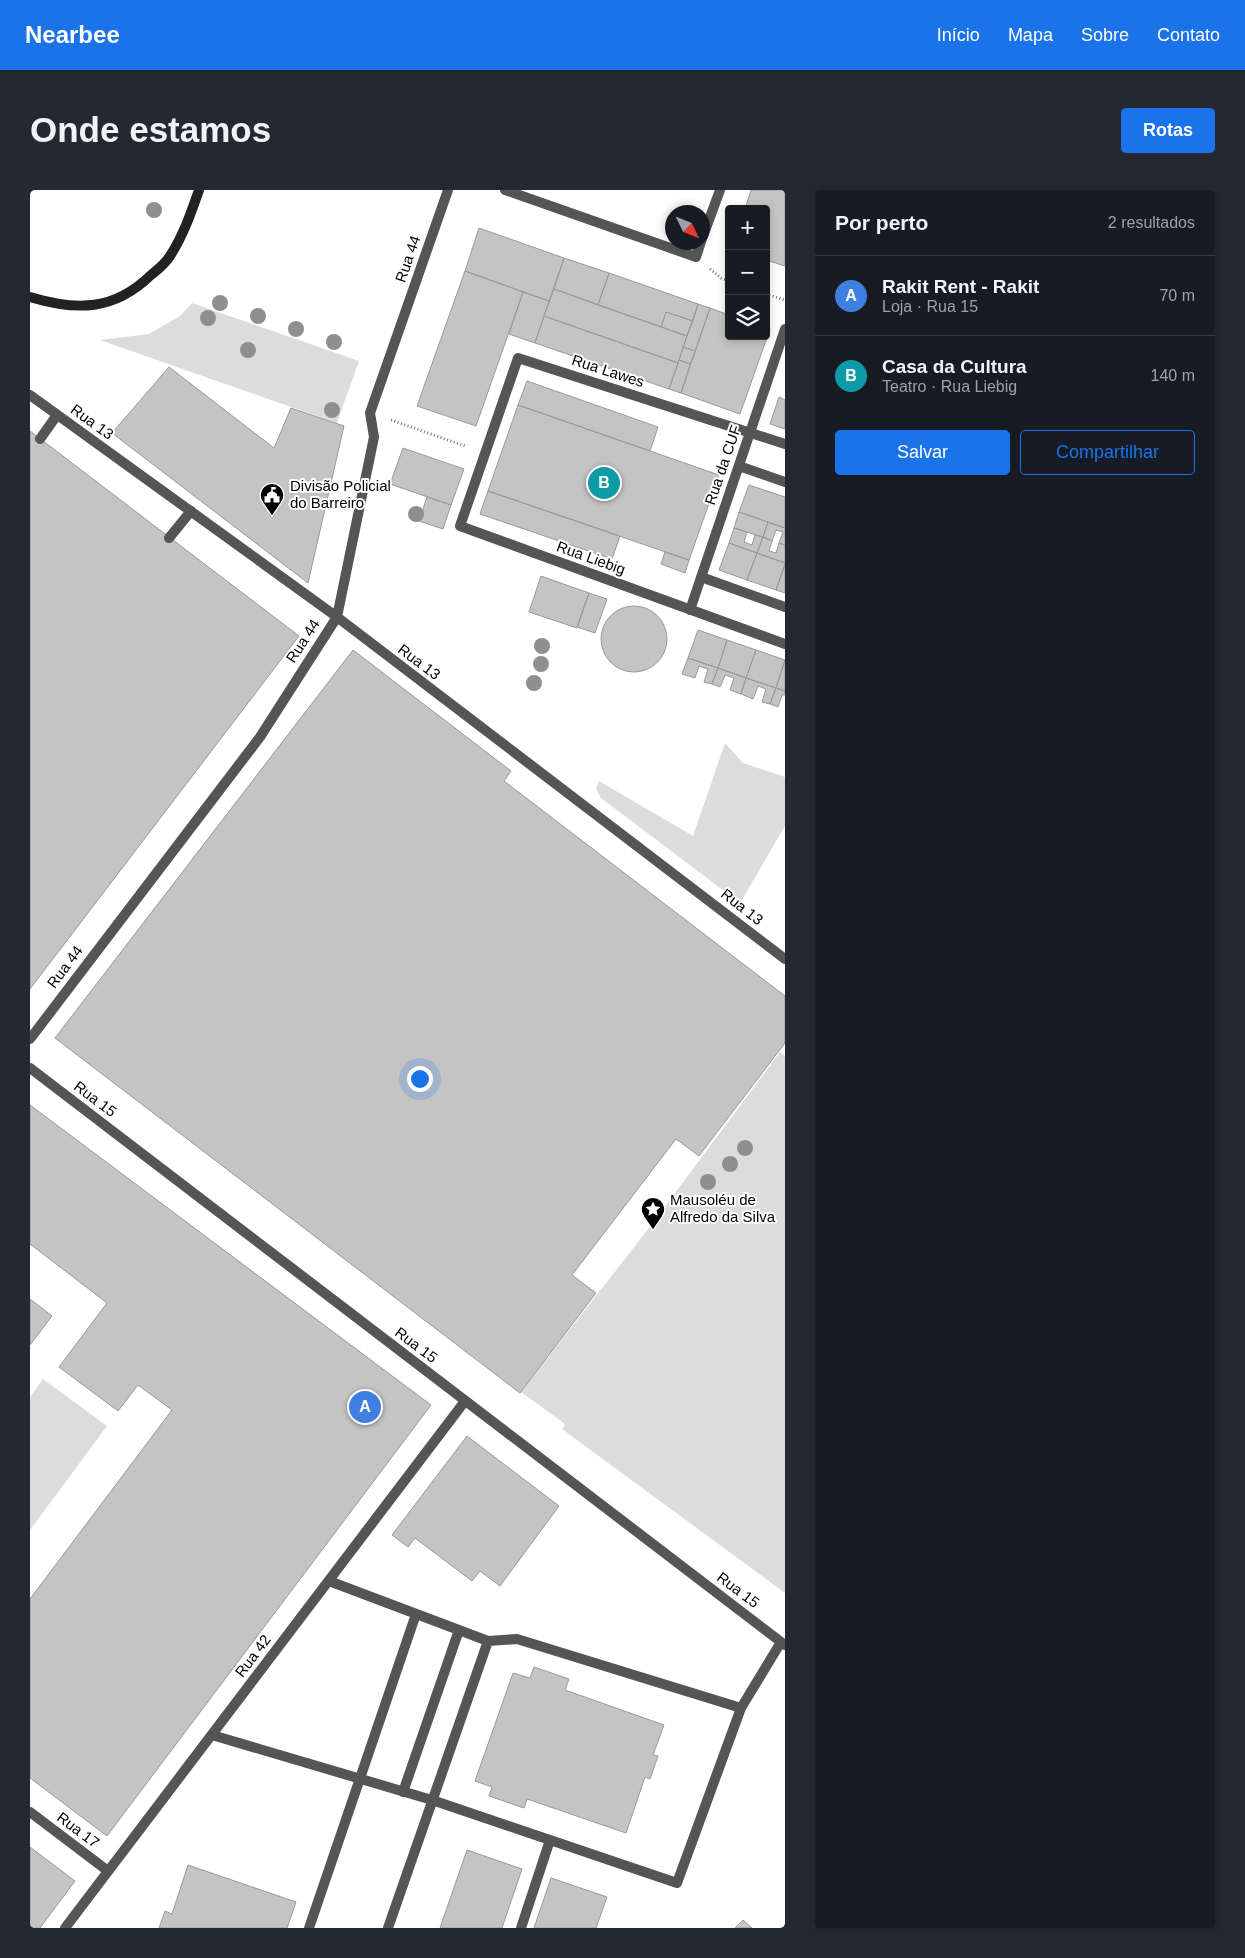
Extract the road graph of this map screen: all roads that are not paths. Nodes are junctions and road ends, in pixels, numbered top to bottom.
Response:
1 (199, 190) edge
2 (448, 190) edge
3 (504, 190) edge
4 (720, 190) edge
5 (710, 217) edge
6 (665, 246) edge
7 (676, 250) edge
8 (698, 250) edge
9 (30, 297) edge
10 (785, 329) edge
11 (30, 395) edge
12 (57, 415) junction
13 (750, 432) junction
14 (40, 439) dead end
15 (785, 444) edge
16 (485, 452) joint
17 (739, 466) junction
18 (785, 482) edge
19 (190, 511) junction
20 (169, 538) dead end
21 (701, 577) junction
22 (785, 607) edge
23 (690, 610) junction
24 (336, 617) junction
25 (785, 644) edge
26 (785, 960) edge
27 (30, 1038) edge
28 (30, 1068) edge
29 (465, 1401) junction
30 (329, 1581) junction
31 (416, 1614) junction
32 (459, 1630) junction
33 (488, 1641) junction
34 (783, 1643) edge
35 (741, 1708) junction
36 (212, 1735) junction
37 (360, 1779) junction
38 (403, 1792) junction
39 (432, 1800) junction
40 (30, 1812) edge
41 (550, 1840) junction
42 (108, 1871) junction
43 (65, 1928) edge
44 (309, 1928) edge
45 (388, 1928) edge
46 (520, 1928) edge

1 - 9 street
2 - 24 street, Rua 44
3 - 6 street
4 - 5 street
7 - 8 street
10 - 13 street, Rua da CUF
11 - 12 street, Rua 13
12 - 14 street
12 - 19 street, Rua 13
13 - 15 street, Rua Lawes
13 - 16 street, Rua Lawes
13 - 17 street, Rua da CUF
16 - 23 street, Rua Liebig
17 - 18 street
17 - 21 street, Rua da CUF
19 - 20 street
19 - 24 street, Rua 13
21 - 22 street
21 - 23 street, Rua da CUF
23 - 25 street, Rua Liebig
24 - 26 street, Rua 13
24 - 27 street, Rua 44
28 - 29 street, Rua 15
29 - 30 street, Rua 42
29 - 34 street, Rua 15
30 - 31 street
30 - 36 street, Rua 42
31 - 32 street
31 - 37 street
32 - 33 street
32 - 38 street
33 - 35 street
33 - 39 street
34 - 35 street
35 - 41 street
36 - 37 street
36 - 42 street, Rua 42
37 - 38 street
37 - 44 street
38 - 39 street
39 - 41 street
39 - 45 street
40 - 42 street, Rua 17
41 - 46 street
42 - 43 street, Rua 42

